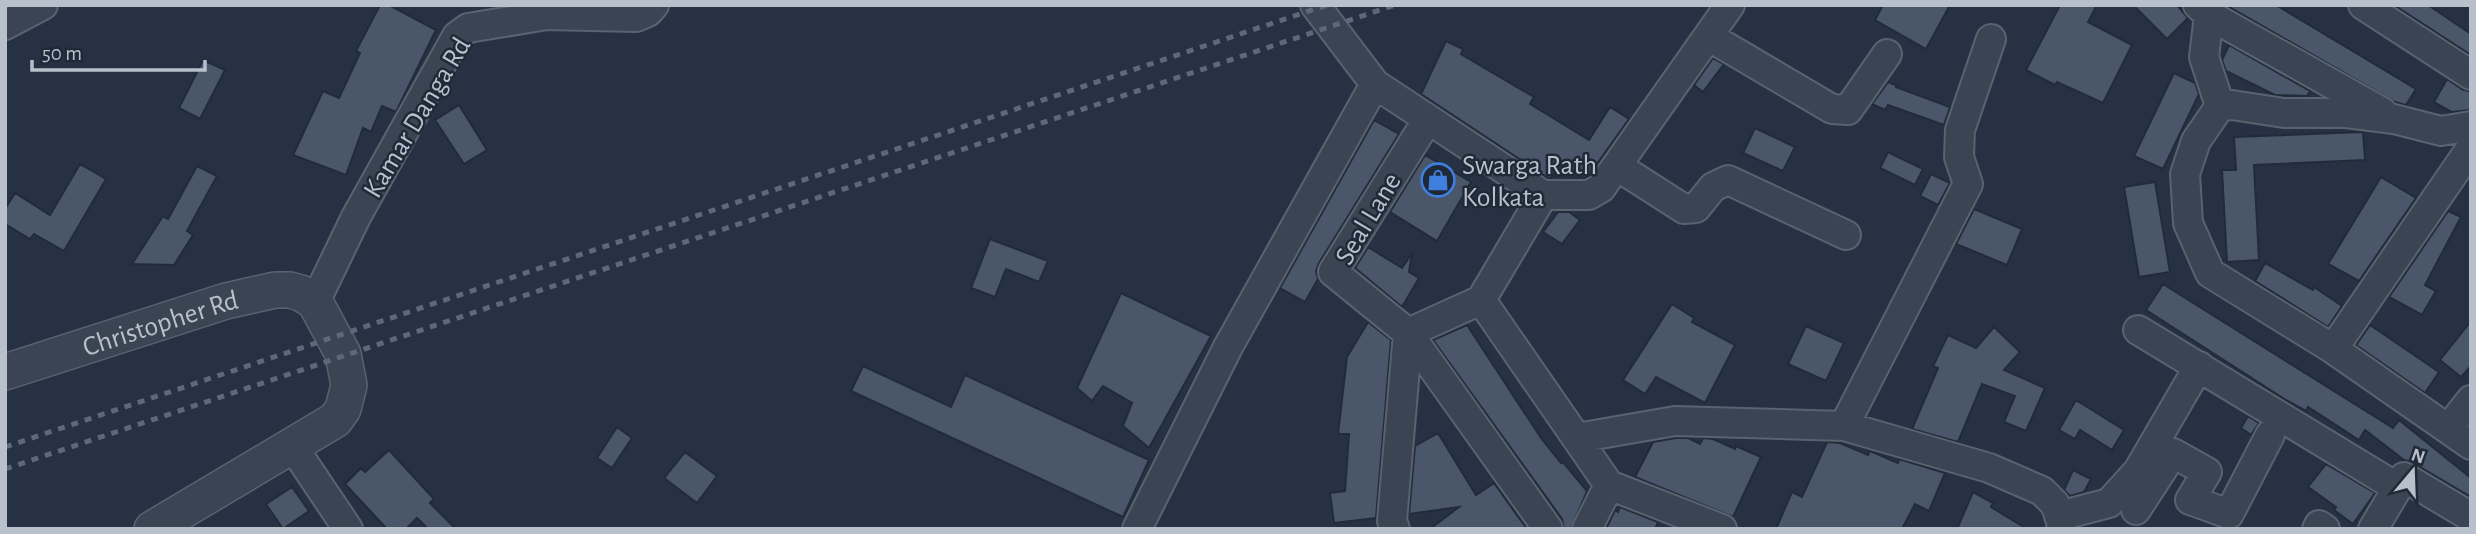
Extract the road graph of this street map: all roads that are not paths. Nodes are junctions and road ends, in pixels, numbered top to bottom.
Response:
1 (43, 5) edge
2 (654, 5) edge
3 (1315, 5) edge
4 (1730, 5) edge
5 (2363, 5) edge
6 (2204, 10) edge
7 (5, 25) edge
8 (1708, 36) junction
9 (1992, 39) dead end
10 (1887, 54) dead end
11 (2471, 75) edge
12 (1375, 84) junction
13 (2220, 106) junction
14 (1428, 119) junction
15 (2394, 119) junction
16 (2471, 126) edge
17 (2471, 148) edge
18 (1617, 166) junction
19 (1543, 195) junction
20 (1846, 235) dead end
21 (1481, 300) junction
22 (315, 302) junction
23 (2138, 330) dead end
24 (1408, 332) junction
25 (2333, 349) junction
26 (2199, 366) junction
27 (5, 372) edge
28 (2471, 400) edge
29 (1844, 426) junction
30 (2270, 435) dead end
31 (2459, 437) edge
32 (1577, 438) junction
33 (291, 444) junction
34 (1609, 485) junction
35 (2398, 488) junction
36 (2136, 510) dead end
37 (2471, 517) edge
38 (2239, 521) edge
39 (1681, 522) edge
40 (2060, 522) edge
41 (152, 529) edge
42 (348, 529) edge
43 (1137, 529) edge
44 (1395, 529) edge
45 (1548, 529) edge
46 (1587, 529) edge
47 (1722, 529) edge
48 (2317, 529) edge
49 (2325, 529) edge
50 (2372, 529) edge

1 - 7 street
2 - 22 street, Kamar Danga Rd
3 - 12 street
4 - 8 street
5 - 11 street
6 - 13 street
6 - 15 street
8 - 10 street
8 - 18 street
9 - 29 street
12 - 14 street
12 - 43 street
13 - 15 street
13 - 25 street
14 - 19 street
14 - 24 street, Seal Lane
15 - 16 street
17 - 25 street
18 - 19 street
18 - 20 street
19 - 21 street
21 - 24 street
21 - 32 street
22 - 27 street, Christopher Rd
22 - 33 street
23 - 26 street
24 - 44 street
24 - 45 street, Seal Lane
25 - 31 street
26 - 35 street
26 - 40 street
28 - 31 street
29 - 32 street
29 - 40 street
30 - 38 street
32 - 34 street
33 - 41 street
33 - 42 street
34 - 39 street
34 - 46 street
35 - 37 street
35 - 50 street
36 - 38 street
39 - 47 street
48 - 49 street

